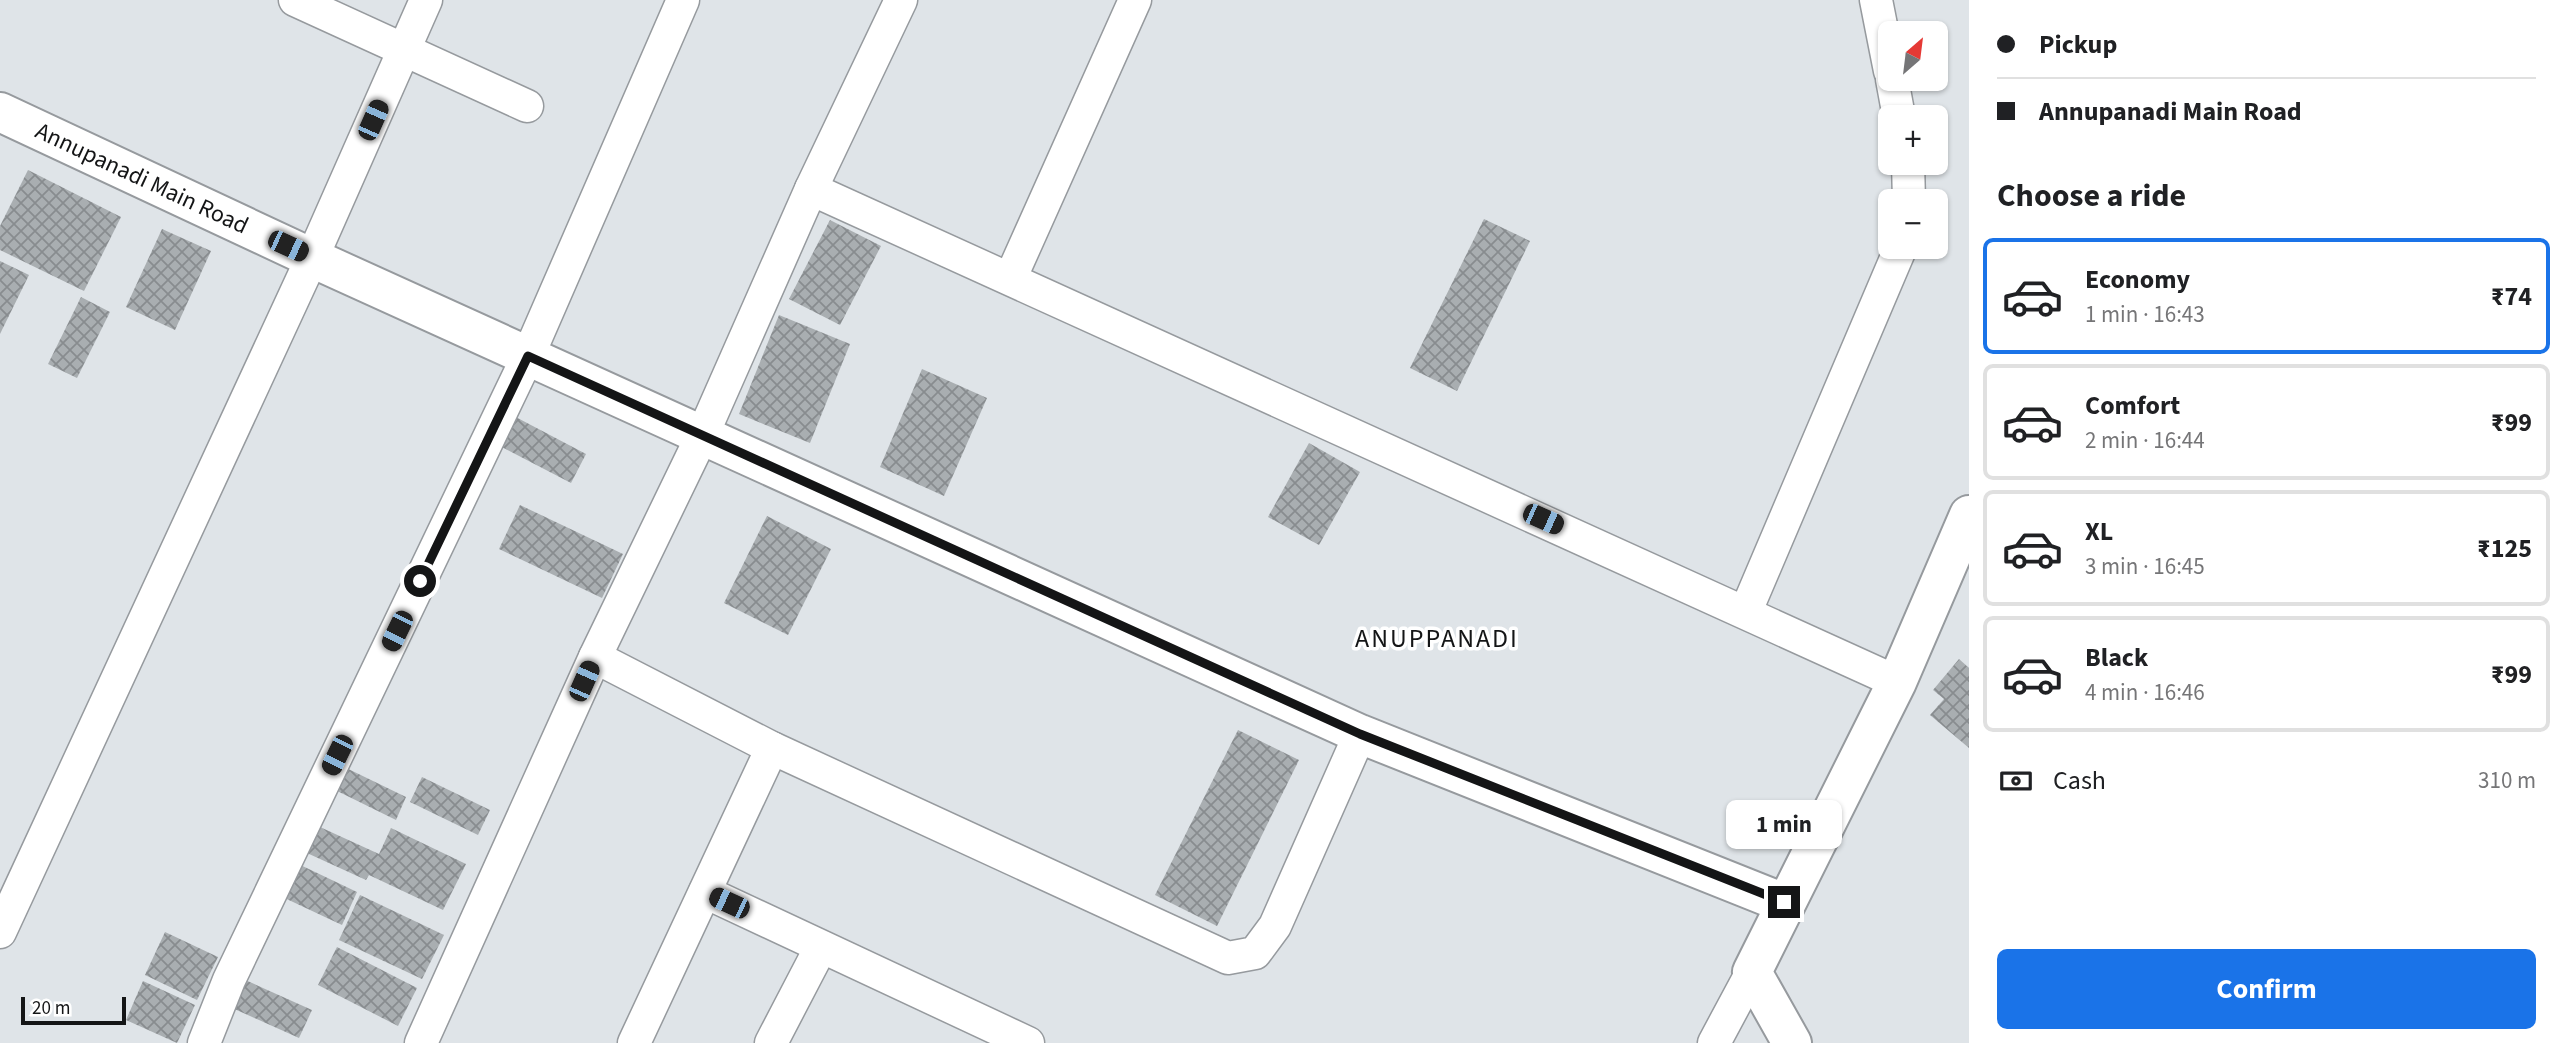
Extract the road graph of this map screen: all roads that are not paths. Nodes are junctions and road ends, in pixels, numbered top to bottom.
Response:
1 (295, 0) edge
2 (426, 0) edge
3 (683, 0) edge
4 (901, 0) edge
5 (1135, 0) edge
6 (1876, 0) edge
7 (1880, 21) edge
8 (404, 51) junction
9 (527, 106) dead end
10 (0, 112) edge
11 (811, 189) junction
12 (312, 258) junction
13 (1896, 259) edge
14 (1011, 277) junction
15 (528, 356) junction
16 (702, 436) junction
17 (1969, 516) edge
18 (1746, 611) junction
19 (595, 657) junction
20 (1897, 682) junction
21 (1360, 734) junction
22 (772, 748) junction
23 (705, 892) junction
24 (1784, 902) junction
25 (0, 932) edge
26 (821, 947) junction
27 (1752, 972) junction
28 (204, 1043) edge
29 (421, 1043) edge
30 (634, 1043) edge
31 (771, 1043) edge
32 (1028, 1043) edge
33 (1714, 1043) edge
34 (1792, 1043) edge

1 - 8 street
2 - 8 street
3 - 15 street
4 - 11 street
5 - 14 street
6 - 7 street
8 - 9 street
8 - 12 street
10 - 12 street, Annupanadi Main Road
11 - 14 street
11 - 16 street
12 - 15 street, Annupanadi Main Road
12 - 25 street
13 - 18 street
14 - 18 street
15 - 16 street, Annupanadi Main Road
15 - 28 street
16 - 19 street
16 - 21 street, Annupanadi Main Road
17 - 20 street
18 - 20 street
19 - 22 street
19 - 29 street
20 - 24 street
21 - 22 street
21 - 24 street, Annupanadi Main Road
22 - 23 street
23 - 26 street
23 - 30 street
24 - 27 street
26 - 31 street
26 - 32 street
27 - 33 street
27 - 34 street

